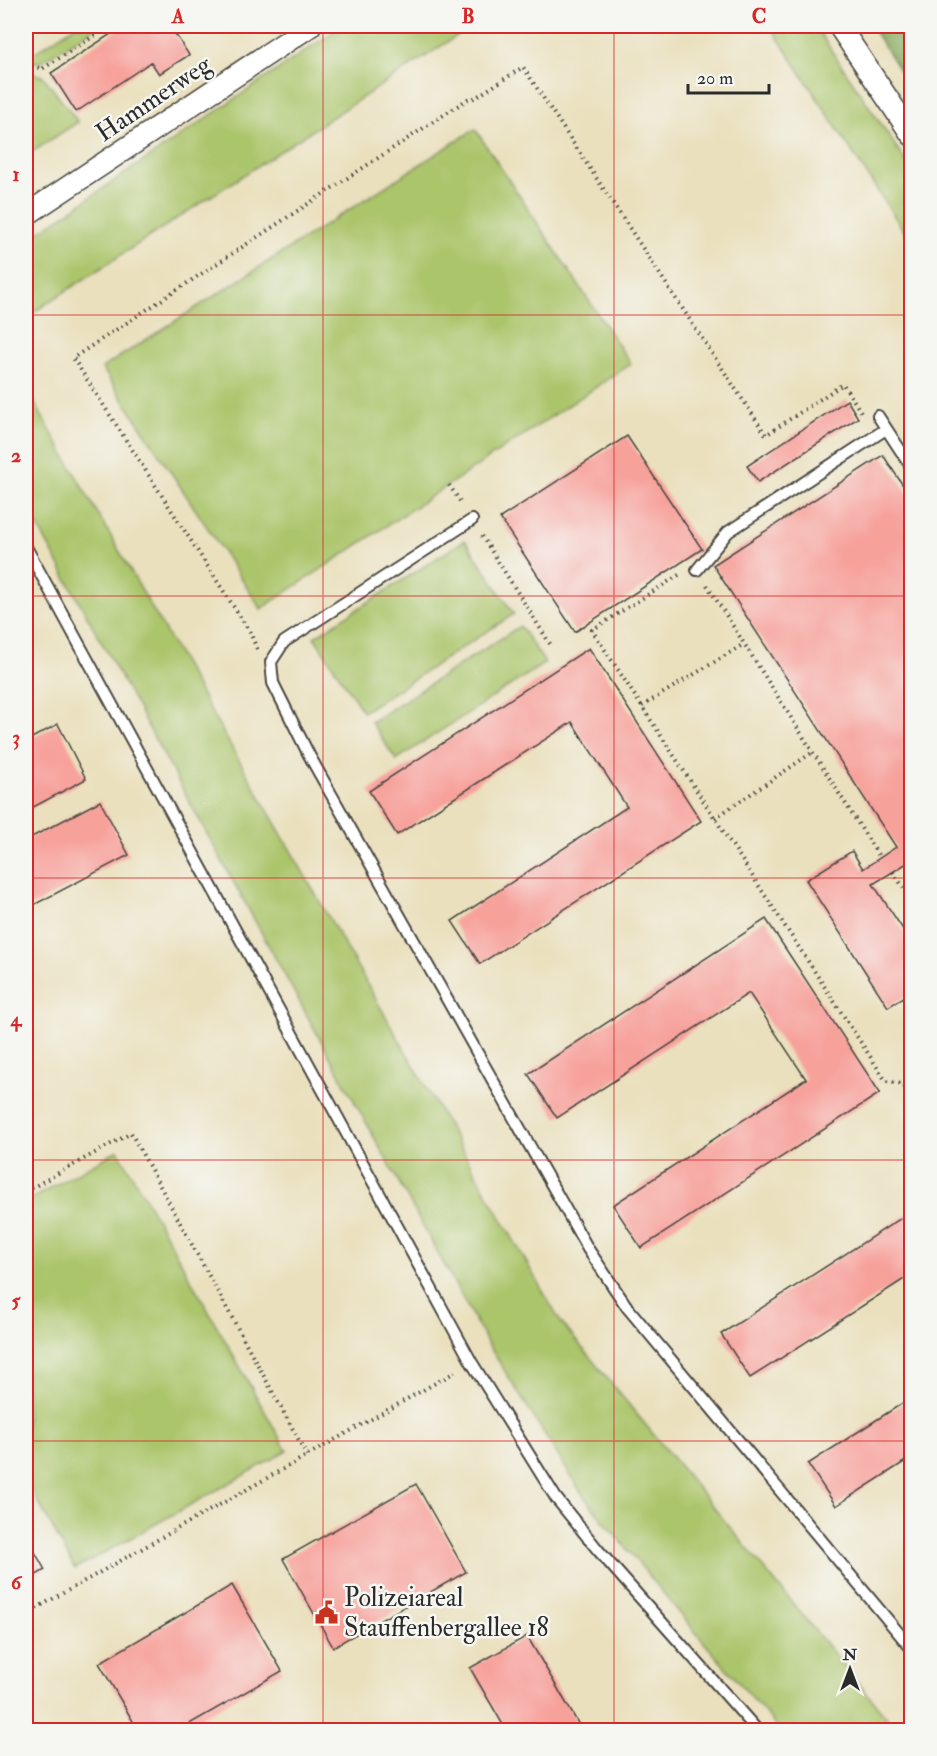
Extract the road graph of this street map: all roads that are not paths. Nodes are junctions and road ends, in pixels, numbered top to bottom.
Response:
1 (310, 26) edge
2 (839, 26) edge
3 (912, 135) edge
4 (26, 215) edge
5 (878, 416) dead end
6 (886, 429) junction
7 (912, 468) edge
8 (472, 520) road end
9 (26, 547) edge
10 (697, 570) road end
11 (912, 1649) edge
12 (757, 1731) edge

1 - 4 street, Hammerweg
2 - 3 street
5 - 6 lane
6 - 7 lane
6 - 10 lane
8 - 11 lane
9 - 12 lane

